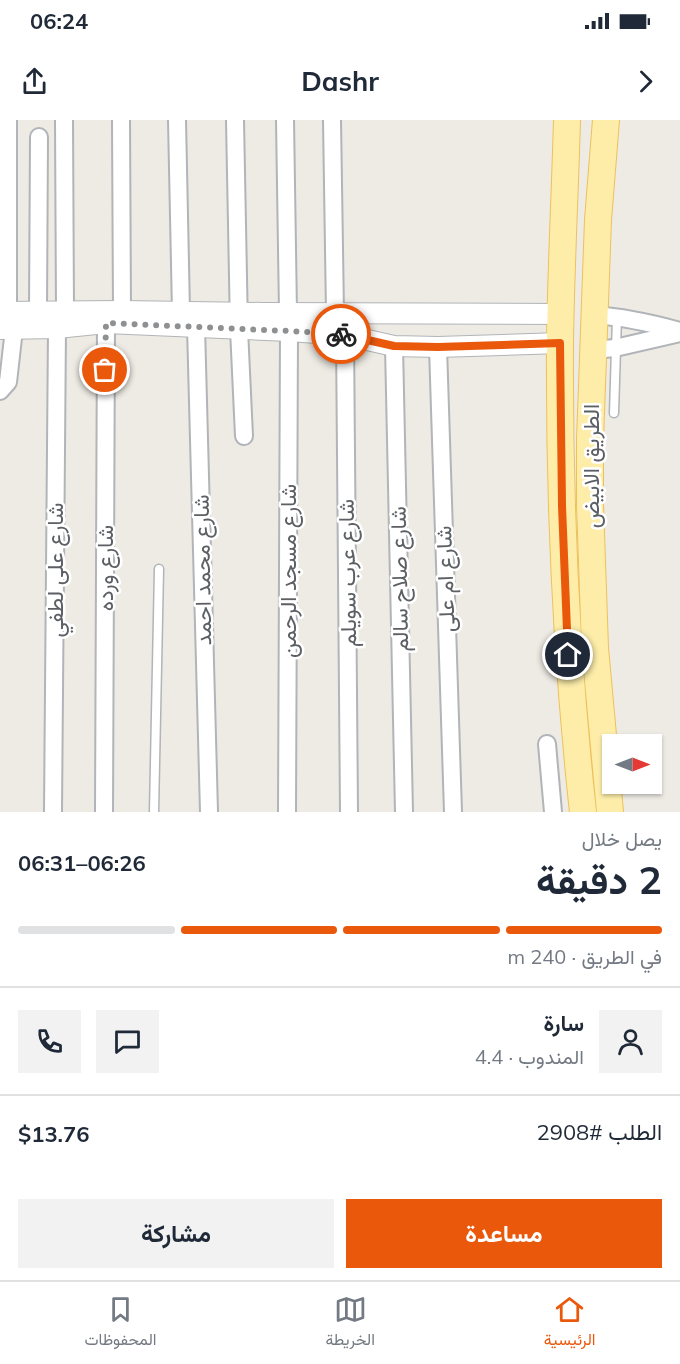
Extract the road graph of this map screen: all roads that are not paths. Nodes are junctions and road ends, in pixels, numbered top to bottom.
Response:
1 (8, 120) edge
2 (64, 120) edge
3 (121, 120) edge
4 (177, 120) edge
5 (235, 120) edge
6 (285, 120) edge
7 (332, 120) edge
8 (567, 120) edge
9 (606, 120) edge
10 (39, 137) dead end
11 (38, 311) junction
12 (122, 311) junction
13 (181, 312) junction
14 (335, 313) junction
15 (561, 314) junction
16 (605, 316) junction
17 (6, 320) edge
18 (61, 320) junction
19 (239, 321) junction
20 (289, 322) junction
21 (106, 323) junction
22 (196, 327) junction
23 (680, 332) edge
24 (345, 335) junction
25 (560, 343) junction
26 (394, 346) junction
27 (438, 347) junction
28 (604, 349) junction
29 (0, 391) edge
30 (614, 413) dead end
31 (244, 436) dead end
32 (159, 569) dead end
33 (547, 744) dead end
34 (53, 812) edge
35 (104, 812) edge
36 (154, 812) edge
37 (208, 812) edge
38 (286, 812) edge
39 (349, 812) edge
40 (404, 812) edge
41 (453, 812) edge
42 (553, 812) edge
43 (584, 812) edge
44 (610, 812) edge

1 - 17 street
2 - 18 street, شارع على لطفي
3 - 12 street
4 - 13 street
5 - 19 street
6 - 20 street, شارع مسجد الرحمن
7 - 14 street
8 - 15 main road, الطريق الابيض
9 - 16 main road, الطريق الابيض
10 - 11 street
11 - 17 street
11 - 18 street
12 - 13 street
12 - 18 street
13 - 19 street
14 - 15 street
14 - 20 street
15 - 25 main road, الطريق الابيض
16 - 23 street
16 - 28 main road, الطريق الابيض
17 - 18 street
17 - 29 street
18 - 21 street
18 - 34 street, شارع على لطفي
19 - 20 street
19 - 22 street
19 - 31 street
20 - 24 street
20 - 38 street, شارع مسجد الرحمن
21 - 22 street
21 - 35 street, شارع ورده
22 - 37 street, شارع محمد احمد
23 - 28 street
24 - 26 street
24 - 39 street, شارع عرب سويلم
25 - 27 street
25 - 43 main road, الطريق الابيض
26 - 27 street
26 - 40 street, شارع صلاح سالم
27 - 41 street, شارع ام على
28 - 30 lane
28 - 44 main road, الطريق الابيض
32 - 36 lane
33 - 42 street

